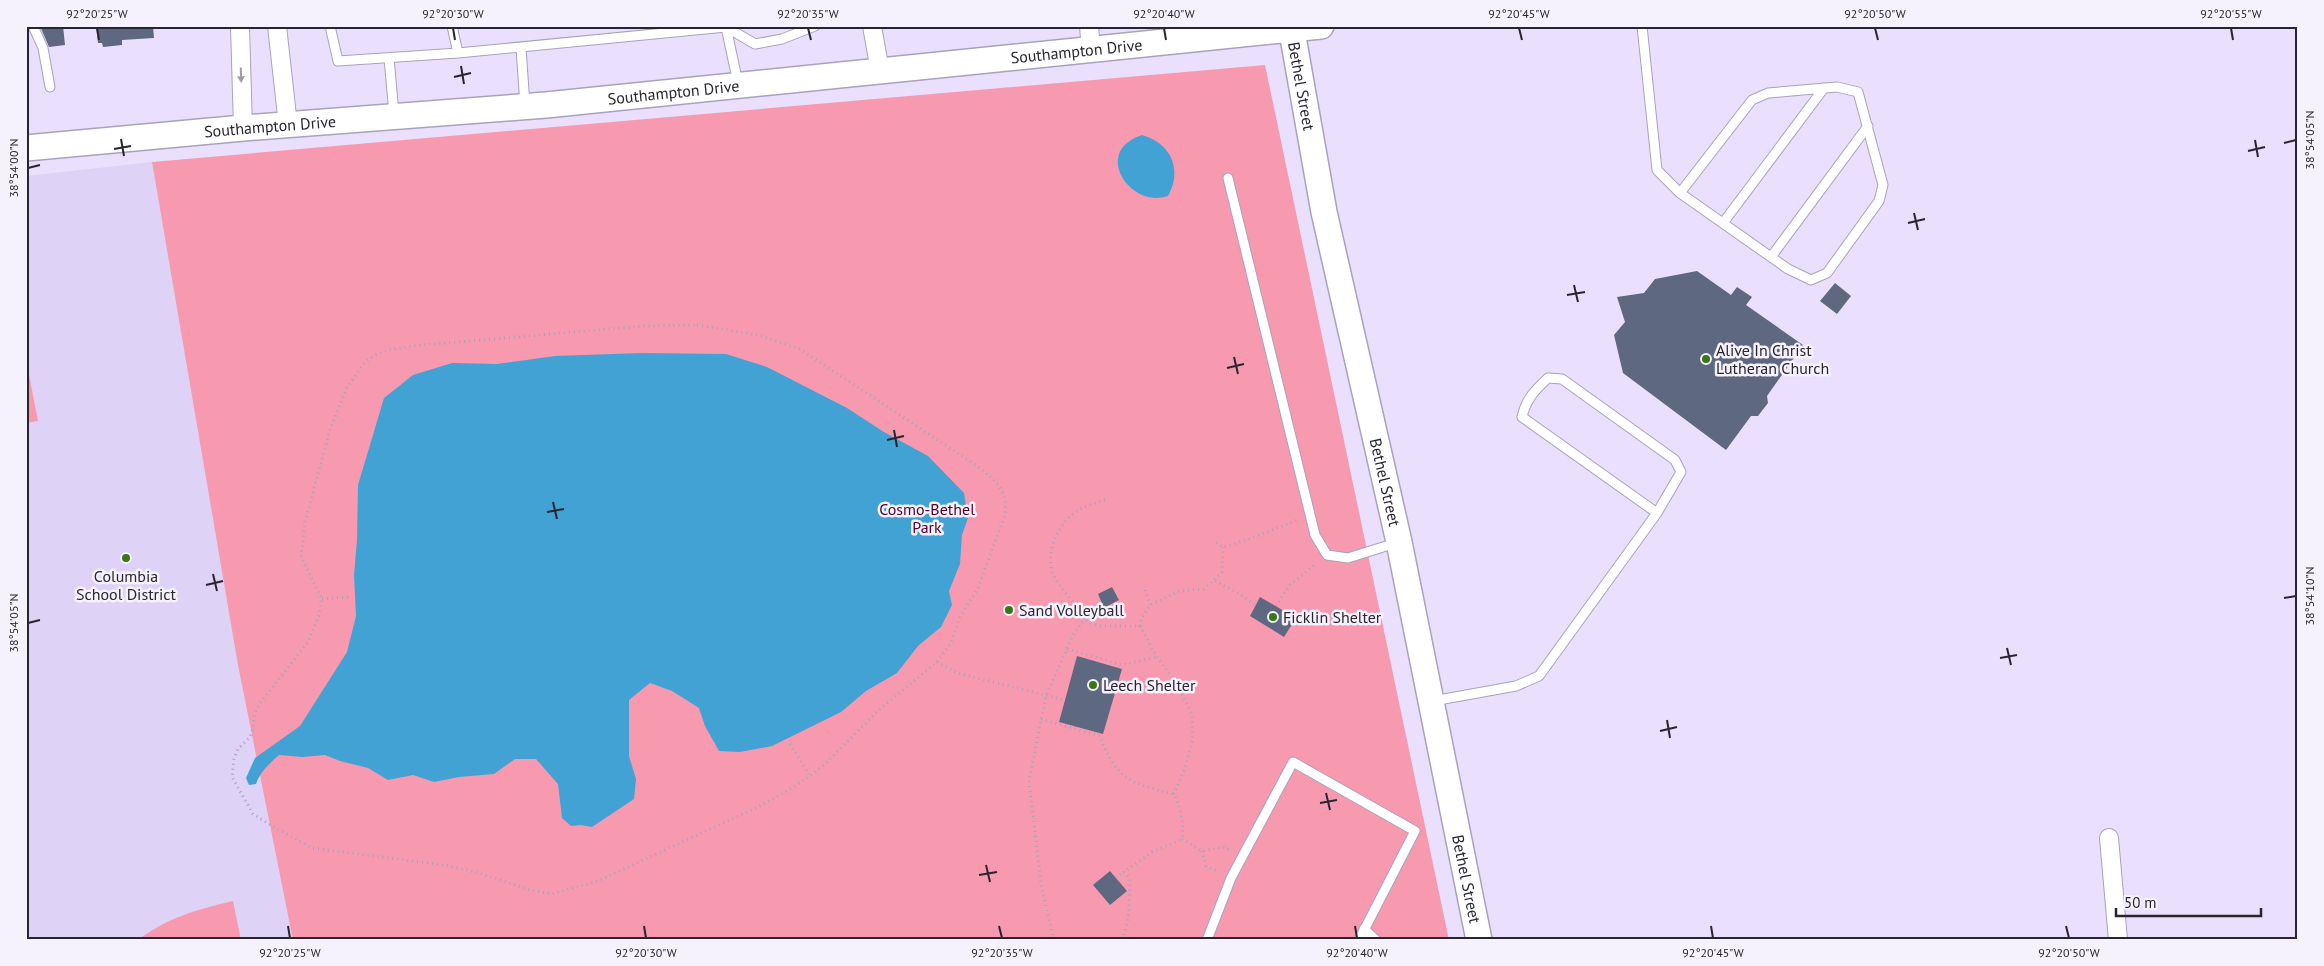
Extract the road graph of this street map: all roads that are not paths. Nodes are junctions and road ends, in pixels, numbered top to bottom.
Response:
1 (33, 26) edge
2 (240, 26) edge
3 (277, 26) edge
4 (330, 26) edge
5 (452, 26) edge
6 (815, 26) edge
7 (872, 26) edge
8 (1321, 26) edge
9 (1642, 26) edge
10 (726, 27) edge
11 (1292, 28) edge
12 (1090, 38) edge
13 (521, 48) junction
14 (458, 54) junction
15 (389, 58) junction
16 (880, 71) junction
17 (738, 85) junction
18 (50, 87) dead end
19 (1824, 88) junction
20 (525, 106) junction
21 (394, 117) junction
22 (288, 125) junction
23 (1868, 126) junction
24 (243, 128) junction
25 (26, 148) edge
26 (1228, 178) dead end
27 (1680, 193) junction
28 (1723, 223) junction
29 (1771, 257) junction
30 (1657, 513) junction
31 (1399, 542) junction
32 (1430, 702) junction
33 (2109, 838) dead end
34 (1364, 930) junction
35 (1207, 940) edge
36 (1359, 940) edge
37 (1376, 940) edge
38 (1479, 940) edge
39 (2118, 940) edge

1 - 18 lane
2 -> 24 street
3 - 22 street
4 - 15 lane
5 - 14 lane
6 - 10 lane
7 - 16 street
8 - 11 street, Southampton Drive
9 - 27 lane
10 - 13 lane
10 - 17 lane
11 - 12 street, Southampton Drive
11 - 31 street, Bethel Street
12 - 16 street, Southampton Drive
13 - 14 lane
13 - 20 lane
14 - 15 lane
15 - 21 lane
16 - 17 street, Southampton Drive
17 - 20 street, Southampton Drive
19 - 23 lane
19 - 27 lane
19 - 28 lane
20 - 21 street, Southampton Drive
21 - 22 street, Southampton Drive
22 - 24 street, Southampton Drive
23 - 29 lane
23 - 29 lane
24 - 25 street, Southampton Drive
26 - 31 lane
27 - 28 lane
28 - 29 lane
30 - 30 lane
30 - 32 lane
31 - 32 street, Bethel Street
32 - 38 street, Bethel Street
33 - 39 street
34 - 35 lane
34 - 36 lane
34 - 37 lane

